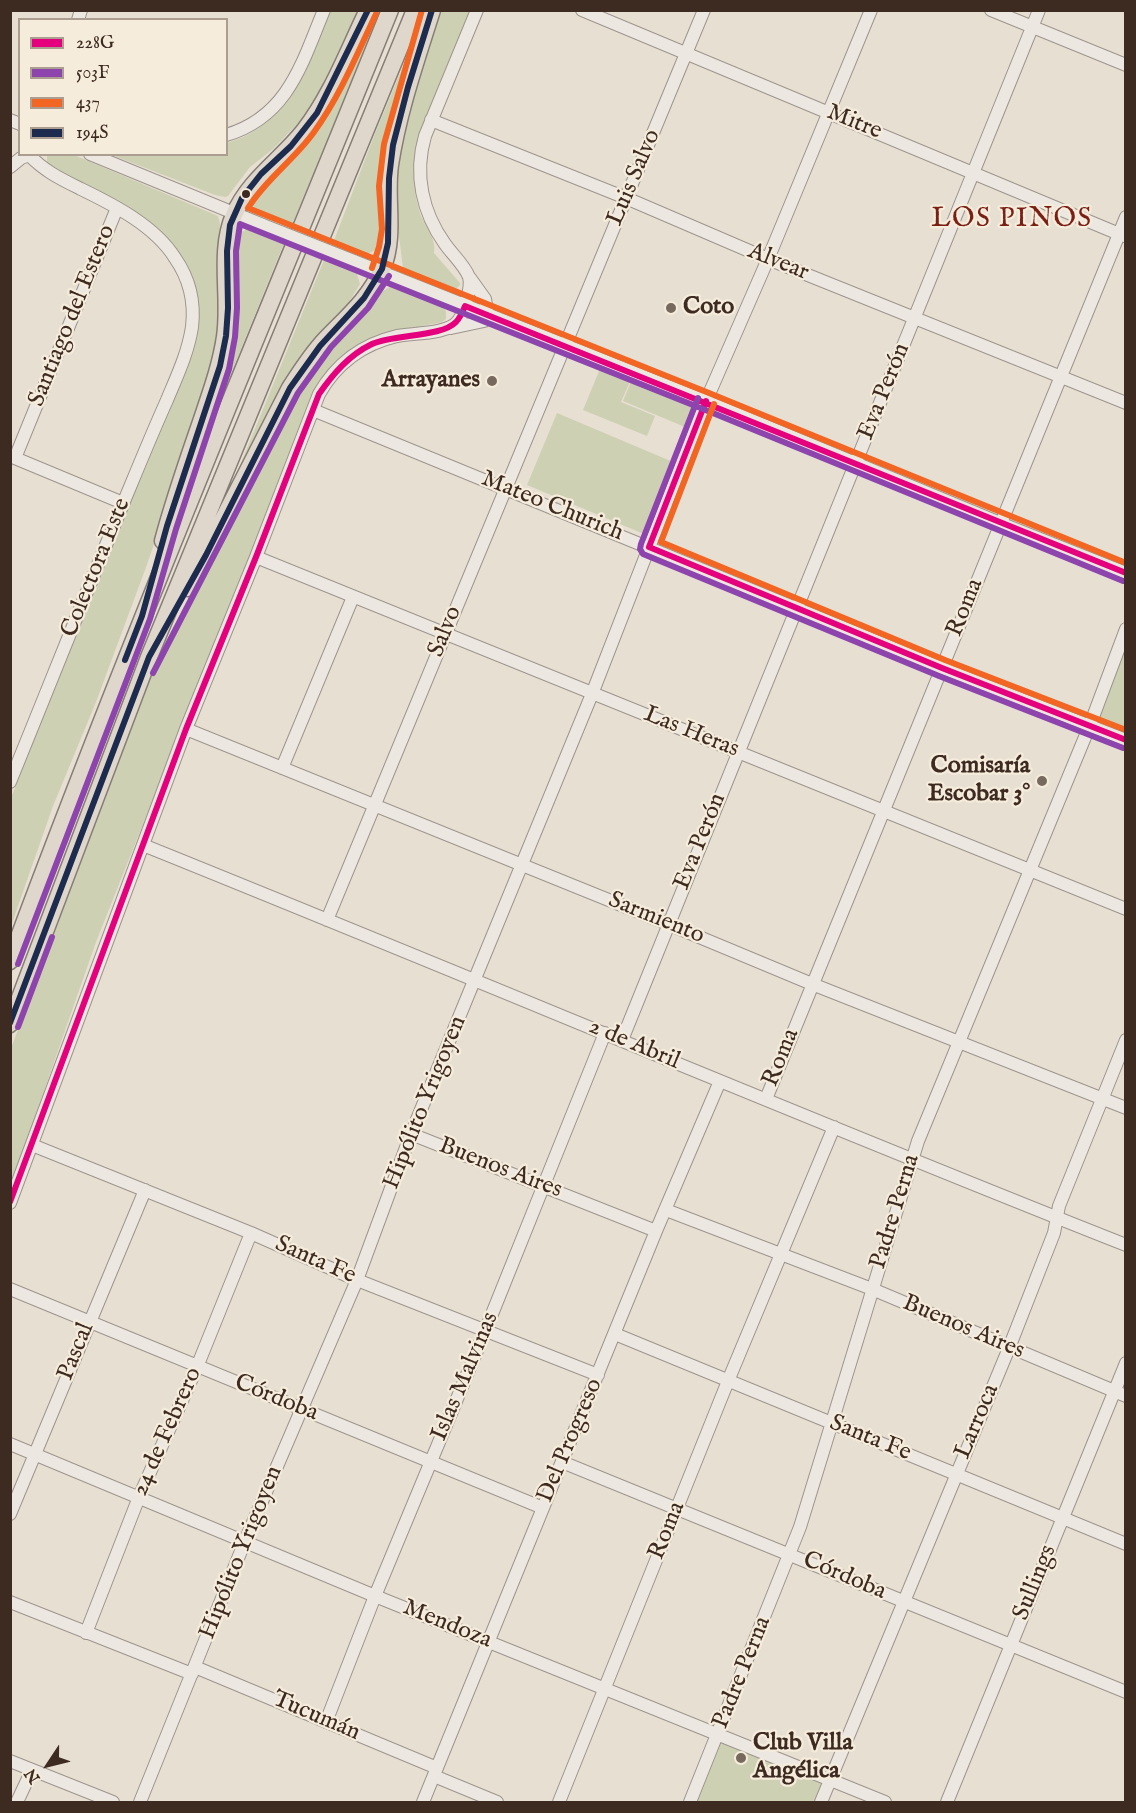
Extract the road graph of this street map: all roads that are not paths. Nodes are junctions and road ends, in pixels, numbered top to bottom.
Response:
1 (324, 10) edge
2 (368, 10) edge
3 (390, 10) edge
4 (415, 10) edge
5 (432, 10) edge
6 (477, 10) edge
7 (582, 10) edge
8 (704, 10) edge
9 (871, 10) edge
10 (991, 10) edge
11 (1039, 10) edge
12 (1032, 27) junction
13 (687, 54) junction
14 (1125, 65) edge
15 (828, 112) junction
16 (431, 120) junction
17 (228, 134) edge
18 (27, 156) edge
19 (31, 156) edge
20 (95, 156) edge
21 (10, 167) edge
22 (974, 172) junction
23 (626, 198) junction
24 (117, 208) junction
25 (235, 212) junction
26 (1125, 217) edge
27 (1122, 235) edge
28 (768, 260) junction
29 (381, 271) junction
30 (470, 278) junction
31 (465, 306) junction
32 (488, 315) junction
33 (915, 318) junction
34 (447, 329) junction
35 (565, 345) junction
36 (1060, 376) junction
37 (706, 401) junction
38 (1125, 403) edge
39 (313, 410) junction
40 (13, 457) edge
41 (857, 464) junction
42 (506, 488) junction
43 (123, 503) junction
44 (1000, 523) junction
45 (649, 547) junction
46 (256, 557) junction
47 (1125, 573) edge
48 (353, 597) junction
49 (797, 607) junction
50 (142, 616) junction
51 (1125, 629) edge
52 (446, 634) junction
53 (149, 657) junction
54 (942, 668) junction
55 (592, 694) junction
56 (1089, 725) junction
57 (186, 729) junction
58 (1125, 740) edge
59 (738, 752) junction
60 (282, 768) junction
61 (10, 782) edge
62 (375, 806) junction
63 (884, 811) junction
64 (143, 845) junction
65 (522, 866) junction
66 (1030, 870) junction
67 (1125, 909) edge
68 (327, 920) junction
69 (669, 924) junction
70 (10, 961) edge
71 (476, 980) junction
72 (812, 984) junction
73 (10, 1024) edge
74 (605, 1033) junction
75 (622, 1040) junction
76 (1125, 1040) edge
77 (958, 1042) junction
78 (720, 1081) junction
79 (1101, 1098) junction
80 (766, 1099) junction
81 (1125, 1108) edge
82 (834, 1127) junction
83 (411, 1134) junction
84 (32, 1145) junction
85 (913, 1161) junction
86 (544, 1185) junction
87 (145, 1190) junction
88 (10, 1203) edge
89 (666, 1210) junction
90 (1057, 1218) junction
91 (656, 1231) junction
92 (251, 1233) junction
93 (1125, 1245) edge
94 (781, 1254) junction
95 (357, 1280) junction
96 (10, 1289) edge
97 (872, 1290) junction
98 (89, 1321) junction
99 (486, 1329) junction
100 (615, 1334) junction
101 (1009, 1348) junction
102 (1125, 1363) edge
103 (197, 1367) junction
104 (598, 1375) junction
105 (728, 1381) junction
106 (1120, 1394) edge
107 (301, 1409) junction
108 (831, 1424) junction
109 (10, 1444) edge
110 (35, 1453) junction
111 (431, 1461) junction
112 (562, 1462) junction
113 (956, 1474) junction
114 (139, 1497) junction
115 (543, 1508) junction
116 (677, 1509) junction
117 (10, 1514) edge
118 (1062, 1517) junction
119 (245, 1541) junction
120 (1125, 1544) edge
121 (790, 1555) junction
122 (375, 1596) junction
123 (10, 1602) edge
124 (903, 1602) junction
125 (86, 1633) junction
126 (488, 1641) junction
127 (1011, 1645) junction
128 (194, 1670) junction
129 (604, 1689) junction
130 (1125, 1692) edge
131 (326, 1722) junction
132 (718, 1735) junction
133 (10, 1761) edge
134 (32, 1770) junction
135 (435, 1772) junction
136 (830, 1781) junction
137 (17, 1803) edge
138 (113, 1803) edge
139 (140, 1803) edge
140 (423, 1803) edge
141 (497, 1803) edge
142 (559, 1803) edge
143 (690, 1803) edge
144 (821, 1803) edge
145 (885, 1803) edge
146 (947, 1803) edge

1 - 17 street
2 - 25 highway
3 - 50 highway
4 - 53 highway
5 - 29 highway
6 - 16 street
7 - 13 street, Mitre
8 - 13 street, Luis Salvo
9 - 15 street, Hipólito Yrigoyen
10 - 12 street
11 - 12 street, Eva Perón
12 - 14 street
12 - 22 street, Eva Perón
13 - 15 street, Mitre
13 - 23 street, Luis Salvo
15 - 22 street, Mitre
15 - 28 street, Hipólito Yrigoyen
16 - 23 street, Alvear
16 - 30 street
18 - 21 street
19 - 24 street, Colectora Este
20 - 25 street
22 - 27 street, Mitre
22 - 33 street, Eva Perón
23 - 28 street, Alvear
23 - 35 street, Luis Salvo
24 - 40 street, Santiago del Estero
24 - 43 street, Colectora Este
25 - 29 street, bridge
25 - 50 highway
26 - 27 street, Roma
27 - 36 street, Roma
28 - 33 street, Alvear
28 - 37 street, Hipólito Yrigoyen
29 - 31 street
29 - 53 highway
30 - 31 street
30 - 32 street
31 - 32 street
31 - 34 street
32 - 34 street
32 - 35 street
33 - 36 street, Alvear
33 - 41 street, Eva Perón
34 - 39 street
35 - 37 street
35 - 42 street, Salvo
36 - 38 street, Alvear
36 - 44 street, Roma
37 - 41 street
37 - 45 street, Hipólito Yrigoyen
39 - 42 street, Mateo Churich
39 - 46 street
40 - 43 street
41 - 44 street
41 - 49 street, Eva Perón
42 - 45 street, Mateo Churich
42 - 52 street, Salvo
43 - 61 street, Colectora Este
44 - 47 street
44 - 54 street, Roma
45 - 49 street, Mateo Churich
45 - 55 street, Hipólito Yrigoyen
46 - 48 street, Las Heras
46 - 57 street
48 - 52 street, Las Heras
48 - 60 street
49 - 54 street, Mateo Churich
49 - 59 street, Eva Perón
50 - 70 highway
51 - 56 street, Padre Perna
52 - 55 street, Las Heras
52 - 62 street, Salvo
53 - 73 highway
54 - 56 street, Mateo Churich
54 - 63 street, Roma
55 - 59 street, Las Heras
55 - 65 street, Hipólito Yrigoyen
56 - 58 street, Mateo Churich
56 - 66 street, Padre Perna
57 - 60 street, Sarmiento
57 - 64 street
59 - 63 street, Las Heras
59 - 69 street, Eva Perón
60 - 62 street, Sarmiento
62 - 65 street, Sarmiento
62 - 68 street, Salvo
63 - 66 street, Las Heras
63 - 72 street, Roma
64 - 68 street, 2 de Abril
64 - 84 street
65 - 69 street, Sarmiento
65 - 71 street, Hipólito Yrigoyen
66 - 67 street, Las Heras
66 - 77 street, Padre Perna
68 - 71 street, 2 de Abril
69 - 72 street, Sarmiento
69 - 75 street, Eva Perón
71 - 74 street, 2 de Abril
71 - 83 street, Hipólito Yrigoyen
72 - 77 street, Sarmiento
72 - 80 street, Roma
74 - 75 street, 2 de Abril
74 - 86 street, Islas Malvinas
75 - 78 street, 2 de Abril
76 - 79 street, Larroca
77 - 79 street, Sarmiento
77 - 85 street, Padre Perna
78 - 80 street, 2 de Abril
78 - 89 street, Del Progreso
79 - 81 street, Sarmiento
79 - 90 street, Larroca
80 - 82 street, 2 de Abril
82 - 85 street, 2 de Abril
82 - 94 street, Roma
83 - 86 street, Buenos Aires
83 - 95 street, Hipólito Yrigoyen
84 - 87 street, Santa Fe
84 - 88 street
85 - 90 street, 2 de Abril
85 - 97 street, Padre Perna
86 - 91 street, Buenos Aires
86 - 99 street, Islas Malvinas
87 - 92 street, Santa Fe
87 - 98 street, Pascal
89 - 91 street, Del Progreso
89 - 94 street, Buenos Aires
90 - 93 street, 2 de Abril
90 - 101 street, Larroca
91 - 100 street, Del Progreso
92 - 95 street, Santa Fe
92 - 103 street, 24 de Febrero
94 - 97 street, Buenos Aires
94 - 105 street, Roma
95 - 99 street, Santa Fe
95 - 107 street, Hipólito Yrigoyen
96 - 98 street, Córdoba
97 - 101 street, Buenos Aires
97 - 108 street, Padre Perna
98 - 103 street, Córdoba
98 - 110 street, Pascal
99 - 104 street, Santa Fe
99 - 111 street, Islas Malvinas
100 - 104 street, Del Progreso
100 - 105 street, Santa Fe
101 - 106 street, Buenos Aires
101 - 113 street, Larroca
102 - 106 street, Sullings
103 - 107 street, Córdoba
103 - 114 street, 24 de Febrero
104 - 112 street, Del Progreso
105 - 108 street, Santa Fe
105 - 116 street, Roma
106 - 118 street, Sullings
107 - 111 street, Córdoba
107 - 119 street, Hipólito Yrigoyen
108 - 113 street, Santa Fe
108 - 121 street, Padre Perna
109 - 110 street, Mendoza
110 - 114 street, Mendoza
110 - 117 street, Pascal
111 - 115 street, Córdoba
111 - 122 street, Islas Malvinas
112 - 115 street, Del Progreso
112 - 116 street, Córdoba
113 - 118 street, Santa Fe
113 - 124 street, Larroca
114 - 119 street, Mendoza
114 - 125 street, 24 de Febrero
115 - 126 street, Del Progreso
116 - 121 street, Córdoba
116 - 129 street, Roma
118 - 120 street, Santa Fe
118 - 127 street, Sullings
119 - 122 street, Mendoza
119 - 128 street, Hipólito Yrigoyen
121 - 124 street, Córdoba
121 - 132 street, Padre Perna
122 - 126 street, Mendoza
122 - 131 street, Islas Malvinas
123 - 125 street, Tucumán
124 - 127 street, Córdoba
124 - 136 street, Larroca
125 - 128 street, Tucumán
126 - 129 street, Mendoza
126 - 135 street, Del Progreso
127 - 130 street, Córdoba
127 - 146 street, Sullings
128 - 131 street, Tucumán
128 - 139 street, Hipólito Yrigoyen
129 - 132 street, Mendoza
129 - 142 street, Roma
131 - 135 street, Tucumán
132 - 136 street, Mendoza
132 - 143 street, Padre Perna
133 - 134 street
134 - 137 street
134 - 138 street
135 - 140 street, Del Progreso
135 - 141 street, Tucumán
136 - 144 street, Larroca
136 - 145 street, Mendoza

